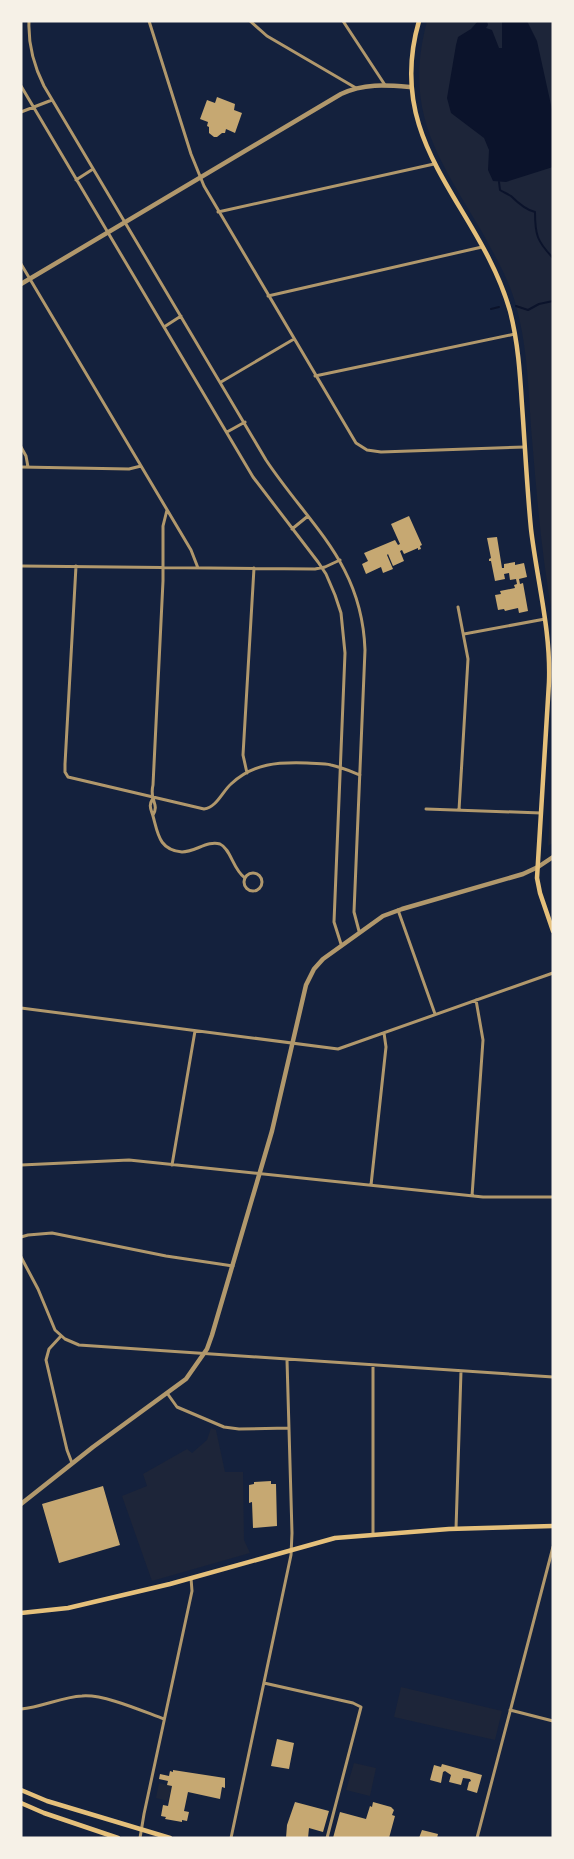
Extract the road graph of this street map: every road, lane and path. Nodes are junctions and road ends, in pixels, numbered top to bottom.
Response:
1 (28, 21) edge
2 (149, 21) edge
3 (250, 21) edge
4 (343, 21) edge
5 (419, 21) edge
6 (385, 85) junction
7 (21, 86) edge
8 (411, 87) junction
9 (356, 88) junction
10 (52, 100) junction
11 (33, 108) junction
12 (21, 112) edge
13 (434, 164) junction
14 (93, 169) junction
15 (200, 177) junction
16 (76, 180) junction
17 (218, 212) junction
18 (125, 222) junction
19 (107, 232) junction
20 (482, 247) junction
21 (21, 264) edge
22 (30, 279) junction
23 (21, 284) edge
24 (268, 296) junction
25 (181, 316) junction
26 (164, 327) junction
27 (515, 334) junction
28 (294, 339) junction
29 (316, 376) junction
30 (221, 382) junction
31 (245, 422) junction
32 (227, 432) junction
33 (21, 447) edge
34 (525, 447) junction
35 (141, 466) junction
36 (21, 467) edge
37 (28, 467) junction
38 (167, 509) junction
39 (308, 516) junction
40 (292, 529) junction
41 (340, 560) junction
42 (21, 566) edge
43 (76, 566) junction
44 (162, 567) junction
45 (198, 568) junction
46 (254, 568) junction
47 (322, 568) junction
48 (458, 607) dead end
49 (545, 619) junction
50 (464, 634) junction
51 (341, 768) junction
52 (247, 773) junction
53 (360, 775) junction
54 (153, 798) junction
55 (426, 809) dead end
56 (459, 810) junction
57 (541, 814) junction
58 (553, 857) edge
59 (538, 867) junction
60 (245, 878) junction
61 (398, 910) junction
62 (359, 931) junction
63 (553, 931) edge
64 (342, 944) junction
65 (553, 973) edge
66 (476, 1000) junction
67 (21, 1008) edge
68 (435, 1014) junction
69 (195, 1030) junction
70 (384, 1032) junction
71 (293, 1043) junction
72 (21, 1165) edge
73 (172, 1165) junction
74 (259, 1174) junction
75 (371, 1185) junction
76 (472, 1196) junction
77 (553, 1197) edge
78 (21, 1237) edge
79 (21, 1257) edge
80 (232, 1266) junction
81 (60, 1336) junction
82 (203, 1354) junction
83 (287, 1360) junction
84 (373, 1365) junction
85 (462, 1371) junction
86 (553, 1377) edge
87 (167, 1393) junction
88 (289, 1428) junction
89 (72, 1463) junction
90 (21, 1504) edge
91 (553, 1526) edge
92 (456, 1529) junction
93 (373, 1535) junction
94 (553, 1547) edge
95 (292, 1549) junction
96 (192, 1578) junction
97 (21, 1614) edge
98 (264, 1683) junction
99 (21, 1709) edge
100 (510, 1710) junction
101 (164, 1719) junction
102 (553, 1722) edge
103 (21, 1790) edge
104 (21, 1803) edge
105 (141, 1829) junction
106 (118, 1838) edge
107 (140, 1838) edge
108 (170, 1838) edge
109 (231, 1838) edge
110 (327, 1838) edge
111 (477, 1838) edge

1 - 10 street
2 - 15 street
3 - 9 street
4 - 6 street
5 - 8 main road
6 - 8 street
6 - 9 street
7 - 11 street
8 - 13 main road
9 - 15 street
10 - 11 street
10 - 14 street
11 - 12 street
11 - 16 street
13 - 17 street
13 - 20 main road
14 - 16 street
14 - 18 street
15 - 17 street
15 - 18 street
16 - 19 street
17 - 24 street
18 - 19 street
18 - 25 street
19 - 22 street
19 - 26 street
20 - 24 street
20 - 27 main road
21 - 22 street
22 - 23 street
22 - 35 street
24 - 28 street
25 - 26 street
25 - 30 street
26 - 32 street
27 - 29 street
27 - 34 main road
28 - 29 street
28 - 30 street
29 - 34 street
30 - 31 street
31 - 32 street
31 - 39 street
32 - 40 street
33 - 37 street
34 - 49 main road
35 - 37 street
35 - 38 street
36 - 37 street
38 - 44 street
38 - 45 street
39 - 40 street
39 - 41 street
40 - 47 street
41 - 47 street
41 - 53 street
42 - 43 street
43 - 44 street
43 - 54 street
44 - 45 street
44 - 54 street
45 - 46 street
46 - 47 street
46 - 52 street
47 - 51 street
48 - 50 street
49 - 50 street
49 - 57 main road
50 - 56 street
51 - 52 street
51 - 53 street
51 - 64 street
52 - 54 street
53 - 62 street
54 - 60 street
55 - 56 street
56 - 57 street
57 - 59 main road
58 - 59 street
59 - 61 street
59 - 63 main road
60 - 60 street
61 - 62 street
61 - 68 street
62 - 64 street
64 - 71 street
65 - 66 street
66 - 68 street
66 - 76 street
67 - 69 street
68 - 70 street
69 - 71 street
69 - 73 street
70 - 71 street
70 - 75 street
71 - 74 street
72 - 73 street
73 - 74 street
74 - 75 street
74 - 80 street
75 - 76 street
76 - 77 street
78 - 80 street
79 - 81 street
80 - 82 street
81 - 82 street
81 - 89 street
82 - 83 street
82 - 87 street
83 - 84 street
83 - 88 street
84 - 85 street
84 - 93 street
85 - 86 street
85 - 92 street
87 - 88 street
87 - 89 street
88 - 95 street
89 - 90 street
91 - 92 main road
92 - 93 main road
93 - 95 main road
94 - 100 street
95 - 96 main road
95 - 98 street
96 - 97 main road
96 - 101 street
98 - 109 street
98 - 110 street
99 - 101 street
100 - 102 street
100 - 111 street
101 - 105 street
103 - 105 main road
104 - 106 main road
105 - 107 street
105 - 108 main road

